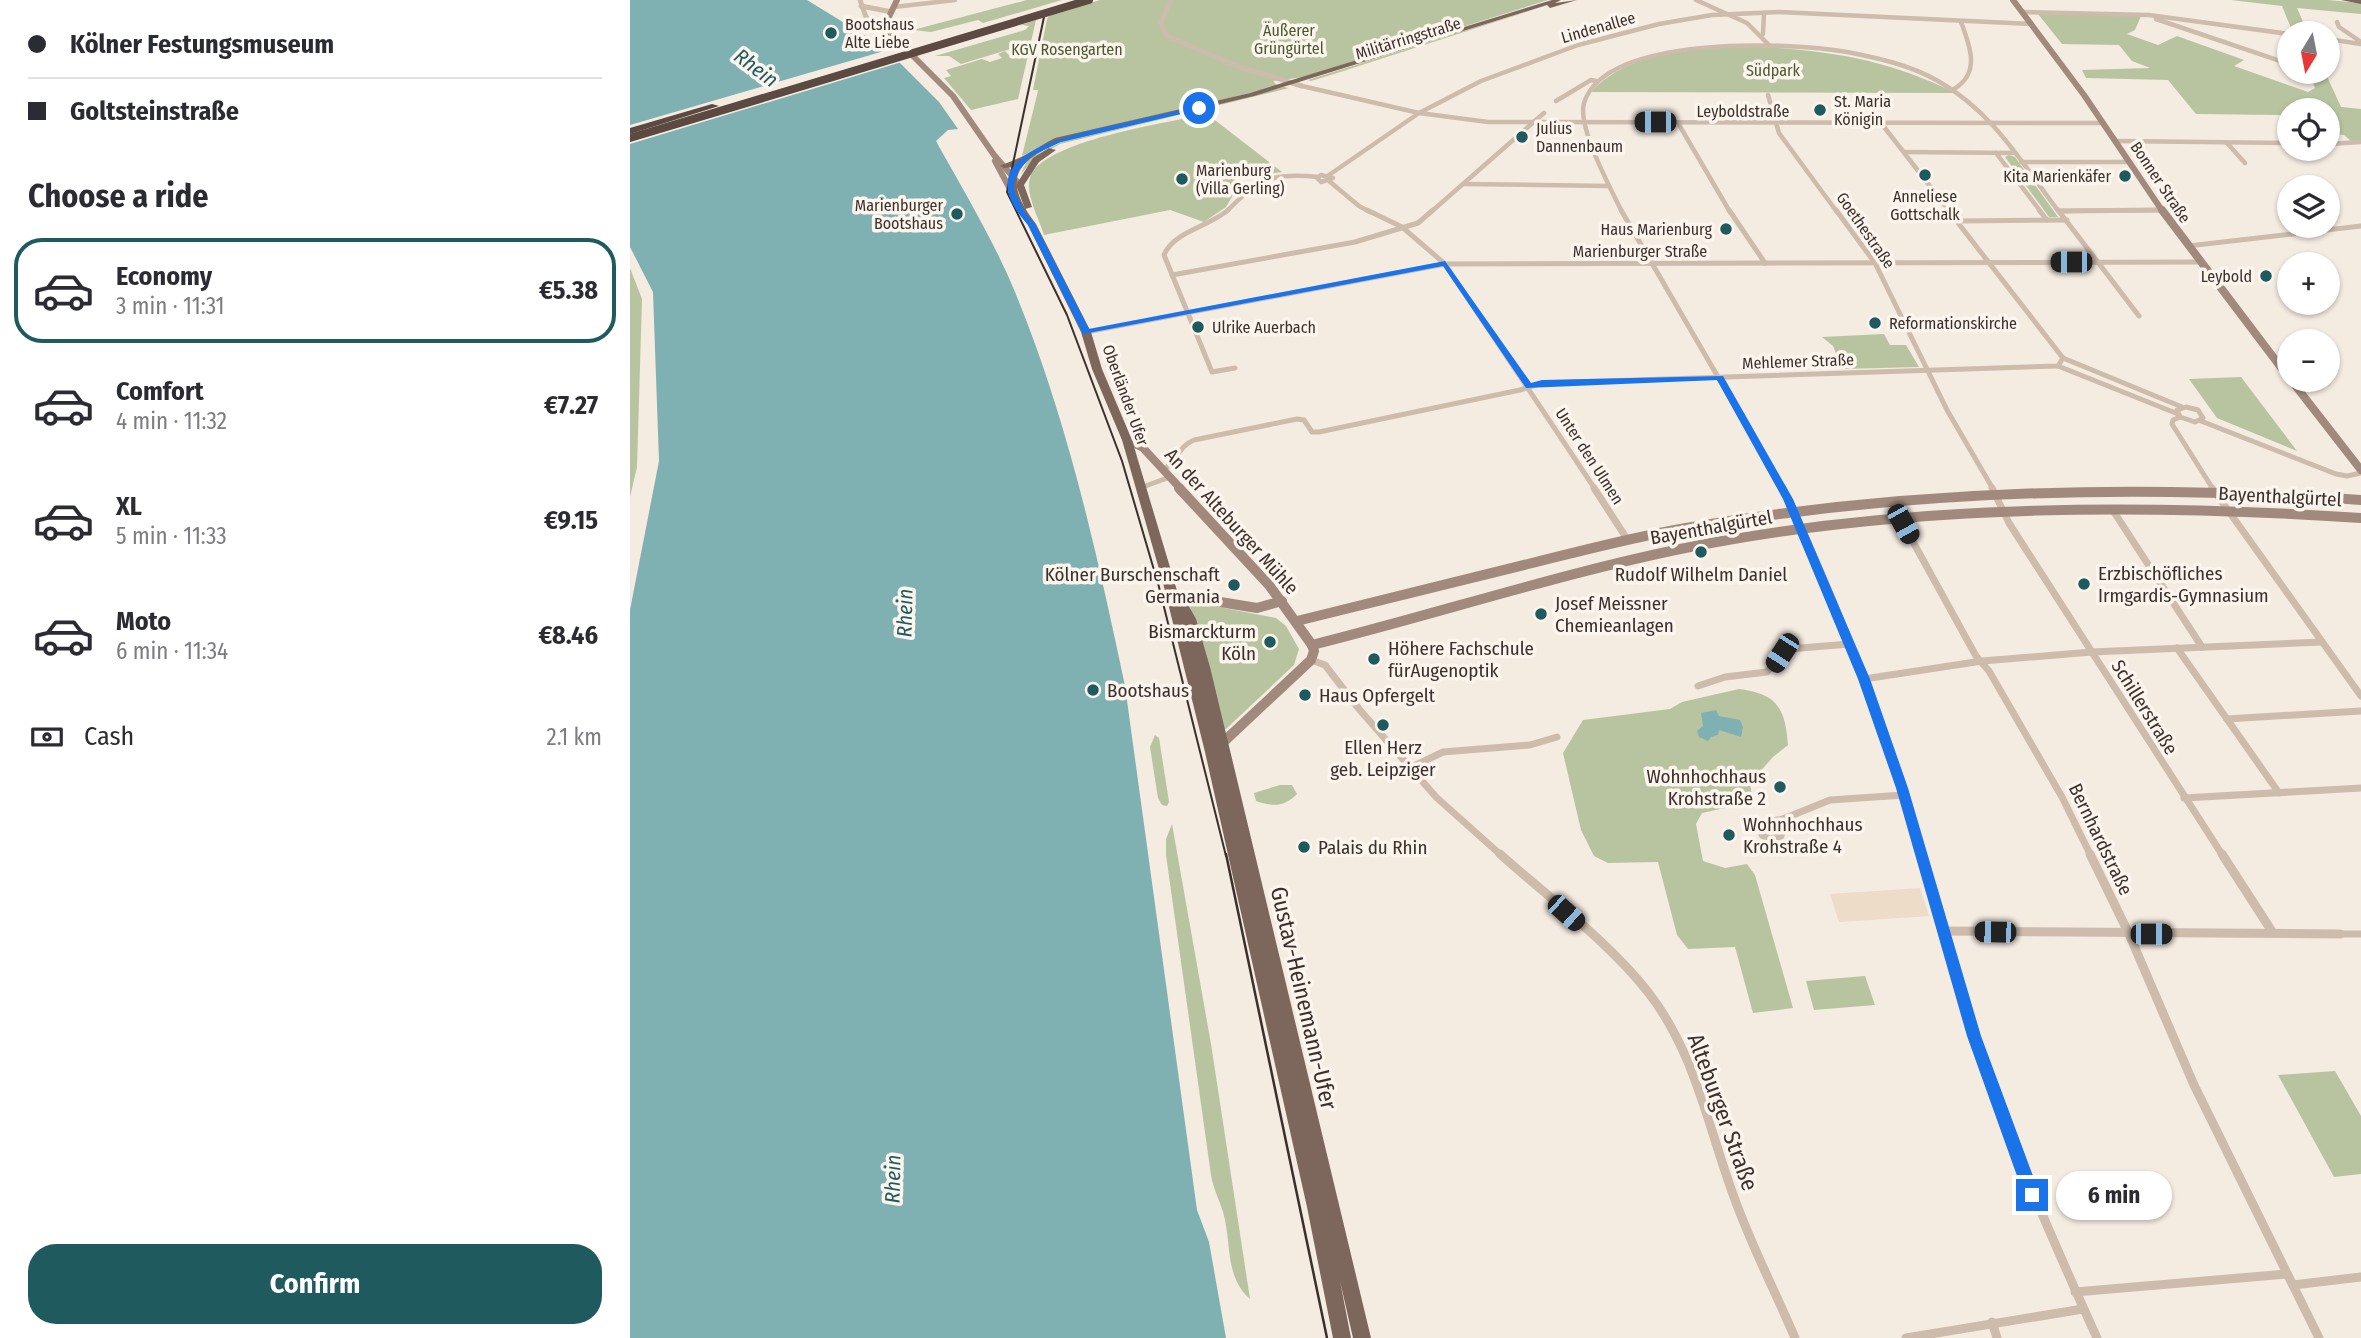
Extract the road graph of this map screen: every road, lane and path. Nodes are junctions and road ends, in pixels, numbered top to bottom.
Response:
1 (897, 0) edge
2 (955, 0) edge
3 (1070, 0) edge
4 (1089, 0) edge
5 (1171, 0) edge
6 (1558, 0) edge
7 (1565, 0) edge
8 (1574, 0) edge
9 (1696, 0) edge
10 (2013, 0) edge
11 (2344, 0) edge
12 (2361, 2) edge
13 (860, 3) edge
14 (1549, 3) edge
15 (893, 10) junction
16 (2022, 12) junction
17 (1764, 13) junction
18 (1727, 14) junction
19 (2149, 15) junction
20 (1961, 22) junction
21 (2032, 24) junction
22 (2340, 28) edge
23 (2277, 32) edge
24 (891, 34) junction
25 (1763, 34) junction
26 (2340, 40) edge
27 (2361, 43) edge
28 (1770, 46) junction
29 (2277, 60) edge
30 (1596, 81) junction
31 (1291, 83) junction
32 (1302, 86) junction
33 (1954, 89) junction
34 (1768, 95) dead end
35 (1556, 101) dead end
36 (1419, 113) junction
37 (1544, 113) dead end
38 (1534, 122) junction
39 (1584, 122) junction
40 (1678, 123) junction
41 (1775, 123) junction
42 (1881, 123) junction
43 (1992, 123) junction
44 (2104, 123) junction
45 (630, 131) edge
46 (630, 138) edge
47 (2116, 141) junction
48 (2361, 142) edge
49 (2227, 143) junction
50 (2277, 143) edge
51 (2340, 143) edge
52 (1904, 152) junction
53 (1996, 153) junction
54 (2014, 153) junction
55 (1029, 154) junction
56 (994, 155) junction
57 (2021, 162) junction
58 (2130, 162) junction
59 (2245, 163) dead end
60 (1004, 166) junction
61 (1013, 177) junction
62 (1329, 178) junction
63 (1464, 184) junction
64 (1020, 185) junction
65 (1609, 186) junction
66 (1011, 191) junction
67 (2163, 210) junction
68 (2060, 211) junction
69 (2047, 220) junction
70 (2067, 220) junction
71 (1958, 221) junction
72 (1031, 224) junction
73 (2361, 226) edge
74 (1402, 227) junction
75 (2188, 246) junction
76 (1652, 262) junction
77 (1765, 262) junction
78 (1990, 262) junction
79 (2098, 262) junction
80 (2200, 262) junction
81 (1875, 263) junction
82 (1445, 264) junction
83 (1172, 275) junction
84 (1185, 313) junction
85 (2138, 316) dead end
86 (1086, 332) junction
87 (2063, 358) junction
88 (2277, 362) edge
89 (2058, 366) junction
90 (1235, 368) dead end
91 (1928, 370) junction
92 (1720, 377) junction
93 (1529, 387) junction
94 (2300, 392) edge
95 (2182, 407) junction
96 (2179, 416) junction
97 (2201, 421) junction
98 (1127, 440) junction
99 (2361, 471) edge
100 (1167, 474) junction
101 (1140, 488) junction
102 (2215, 493) junction
103 (2266, 495) junction
104 (1996, 496) junction
105 (2361, 500) edge
106 (2112, 509) junction
107 (2229, 510) junction
108 (1794, 512) junction
109 (2277, 512) junction
110 (2003, 513) junction
111 (2361, 518) edge
112 (1901, 520) junction
113 (1802, 529) junction
114 (1632, 538) junction
115 (1615, 542) junction
116 (1649, 556) junction
117 (1628, 562) junction
118 (1169, 583) junction
119 (1177, 594) junction
120 (1282, 601) junction
121 (1297, 621) junction
122 (2322, 642) junction
123 (1849, 644) junction
124 (1312, 645) junction
125 (2202, 647) junction
126 (2176, 648) junction
127 (2092, 652) junction
128 (1311, 660) junction
129 (1982, 662) junction
130 (1198, 669) junction
131 (1864, 679) junction
132 (1698, 686) dead end
133 (2361, 696) edge
134 (2361, 711) edge
135 (2227, 719) junction
136 (1557, 737) dead end
137 (1217, 748) junction
138 (1412, 767) junction
139 (2361, 788) edge
140 (2279, 793) junction
141 (1904, 795) junction
142 (2184, 798) junction
143 (1783, 819) dead end
144 (1942, 931) junction
145 (2273, 933) junction
146 (2129, 934) junction
147 (2340, 934) joint
148 (2361, 934) edge
149 (2287, 1274) junction
150 (2361, 1277) edge
151 (2293, 1285) junction
152 (2075, 1292) junction
153 (2083, 1309) junction
154 (1992, 1322) junction
155 (1342, 1338) edge
156 (1362, 1338) edge
157 (1795, 1338) edge
158 (1906, 1338) edge
159 (1997, 1338) edge
160 (2097, 1338) edge
161 (2319, 1338) edge

1 - 15 main road
2 - 15 street
3 - 45 highway
4 - 46 highway, bridge
5 - 31 street
6 - 14 main road, Militärringstraße
7 - 14 main road
8 - 14 main road, Militärringstraße
9 - 18 street
10 - 16 main road, Bonner Straße
11 - 12 main road
13 - 15 street
13 - 24 street
14 - 31 main road, Militärringstraße
14 - 32 main road, Militärringstraße
15 - 24 main road
16 - 19 street
16 - 21 main road, Bonner Straße
17 - 18 street, Lindenallee
17 - 20 street, Lindenallee
17 - 25 street
18 - 25 street
18 - 36 street, Lindenallee
19 - 23 street
19 - 29 street
20 - 21 street, Lindenallee
20 - 33 street
21 - 44 main road, Bonner Straße
22 - 27 street
24 - 56 main road
25 - 28 street
26 - 27 street
28 - 30 street
28 - 33 street
30 - 35 street
30 - 39 street
31 - 32 street
31 - 55 main road, Militärringstraße
32 - 36 street, Leyboldstraße
32 - 64 main road, Militärringstraße
33 - 43 street
34 - 41 street, Goethestraße
36 - 38 street, Leyboldstraße
36 - 62 street, Lindenallee
37 - 38 street
38 - 39 street, Leyboldstraße
38 - 63 street
39 - 40 street, Leyboldstraße
39 - 65 street
40 - 41 street, Leyboldstraße
40 - 77 street
41 - 42 street, Leyboldstraße
41 - 81 street, Goethestraße
42 - 43 street, Leyboldstraße
42 - 52 street
43 - 44 street, Leyboldstraße
43 - 54 street
44 - 47 main road, Bonner Straße
47 - 49 street
47 - 58 main road, Bonner Straße
48 - 51 street
49 - 50 street
49 - 59 street
52 - 53 street
52 - 71 street
53 - 54 street
53 - 69 street
54 - 57 street
55 - 60 main road
55 - 61 main road
56 - 60 main road
56 - 66 main road
57 - 58 street
57 - 68 street
58 - 67 main road, Bonner Straße
60 - 61 main road
61 - 64 main road
61 - 66 main road
62 - 74 street, Unter den Ulmen
62 - 83 street, Unter den Ulmen
63 - 65 street
63 - 74 street
64 - 72 main road
65 - 76 street
66 - 72 main road, Oberländer Ufer
67 - 68 street
67 - 75 main road, Bonner Straße
68 - 70 street
69 - 70 street
69 - 71 street
70 - 79 street
71 - 78 street
72 - 86 main road, Oberländer Ufer
73 - 75 street
74 - 82 street, Unter den Ulmen
74 - 83 street
75 - 80 main road, Bonner Straße
76 - 77 street, Marienburger Straße
76 - 82 street, Marienburger Straße
76 - 92 street
77 - 81 street, Marienburger Straße
78 - 79 street, Marienburger Straße
78 - 81 street, Marienburger Straße
78 - 87 street
79 - 80 street, Marienburger Straße
79 - 85 street
80 - 88 main road, Bonner Straße
81 - 91 street, Goethestraße
82 - 84 street, Marienburger Straße
82 - 93 street, Unter den Ulmen
83 - 84 street, Unter den Ulmen
84 - 86 street, Marienburger Straße
84 - 90 street, Unter den Ulmen
86 - 98 main road, Oberländer Ufer
87 - 89 street
87 - 95 street
89 - 91 street, Mehlemer Straße
89 - 96 street
91 - 92 street, Mehlemer Straße
91 - 104 street, Goethestraße
92 - 93 street, Mehlemer Straße
92 - 108 street
93 - 100 street, Mehlemer Straße
93 - 114 street, Unter den Ulmen
94 - 99 main road, Bonner Straße
95 - 96 street
95 - 97 street
96 - 97 street
96 - 102 street
97 - 99 street
98 - 100 main road, An der Alteburger Mühle
98 - 101 main road, Oberländer Ufer
100 - 101 street
100 - 120 main road, An der Alteburger Mühle
101 - 118 main road, Oberländer Ufer
102 - 103 main road, Bayenthalgürtel
102 - 104 main road, Bayenthalgürtel
102 - 107 street
103 - 105 main road, Bayenthalgürtel
103 - 109 main road
104 - 108 main road, Bayenthalgürtel
104 - 110 street, Schillerstraße
106 - 107 main road, Bayenthalgürtel
106 - 110 main road, Bayenthalgürtel
106 - 125 street
107 - 109 main road, Bayenthalgürtel
107 - 122 street
108 - 113 street
108 - 114 main road, Bayenthalgürtel
109 - 111 main road, Bayenthalgürtel
110 - 112 main road, Bayenthalgürtel
110 - 127 street, Schillerstraße
112 - 113 main road, Bayenthalgürtel
112 - 129 street, Bernhardstraße
113 - 116 main road, Bayenthalgürtel
113 - 123 street
114 - 115 main road, Bayenthalgürtel
114 - 116 main road
115 - 117 main road
115 - 121 main road, Bayenthalgürtel
116 - 117 main road, Bayenthalgürtel
117 - 124 main road, Bayenthalgürtel
118 - 119 main road, Oberländer Ufer
118 - 130 main road, Oberländer Ufer
119 - 120 main road
119 - 130 main road, Oberländer Ufer
120 - 121 main road, An der Alteburger Mühle
121 - 124 main road, An der Alteburger Mühle
122 - 125 street
122 - 133 street
123 - 131 street
123 - 132 street
124 - 128 main road
125 - 126 street
126 - 127 street
126 - 135 street
127 - 129 street
127 - 142 street, Schillerstraße
128 - 137 main road
128 - 138 street, Alteburger Straße
129 - 131 street
129 - 146 street, Bernhardstraße
130 - 137 main road, Gustav-Heinemann-Ufer
131 - 141 street
134 - 135 street
135 - 140 street
136 - 138 street
137 - 155 main road, Gustav-Heinemann-Ufer
137 - 156 main road, Gustav-Heinemann-Ufer
138 - 157 street, Alteburger Straße
139 - 140 street
140 - 142 street
141 - 143 street
141 - 144 street
142 - 145 street, Schillerstraße
144 - 146 street
144 - 152 street
145 - 146 street
145 - 147 street
146 - 149 street, Bernhardstraße
147 - 148 street
149 - 151 street, Bernhardstraße
149 - 152 street
150 - 151 street
151 - 161 street, Bernhardstraße
152 - 153 street
153 - 154 street
153 - 160 street
154 - 158 street
154 - 159 street

